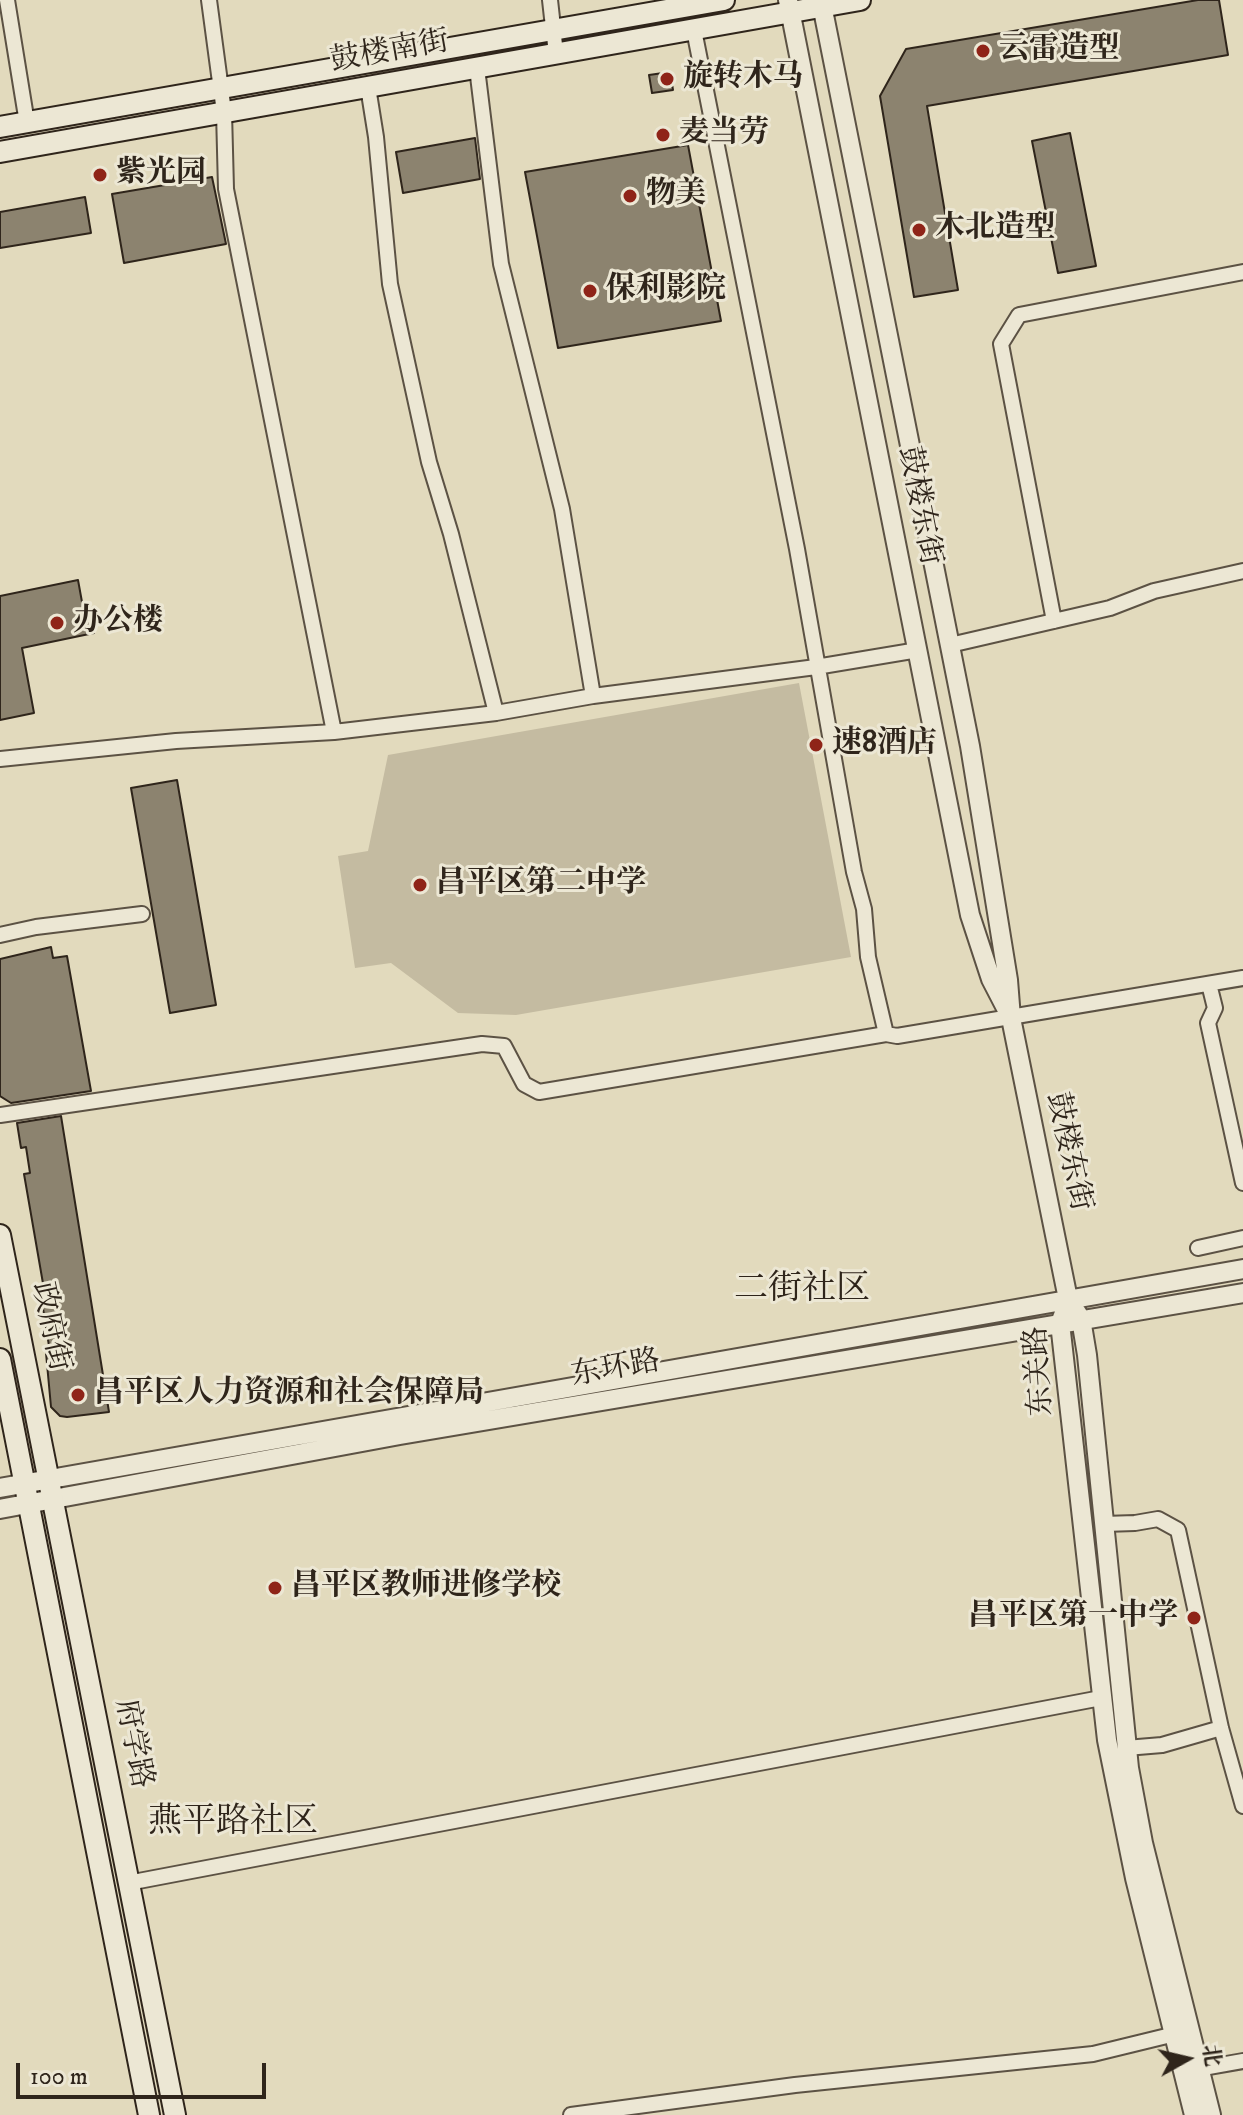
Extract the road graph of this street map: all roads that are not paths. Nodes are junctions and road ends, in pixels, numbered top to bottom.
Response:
1 (7, 0) edge
2 (209, 0) edge
3 (550, 0) edge
4 (724, 0) edge
5 (860, 0) edge
6 (821, 4) edge
7 (789, 6) edge
8 (552, 30) junction
9 (694, 30) junction
10 (556, 54) junction
11 (477, 68) junction
12 (368, 87) junction
13 (220, 89) junction
14 (224, 112) junction
15 (27, 123) junction
16 (0, 127) edge
17 (0, 152) edge
18 (1243, 272) edge
19 (1243, 571) edge
20 (1054, 621) junction
21 (950, 645) junction
22 (918, 650) junction
23 (816, 667) junction
24 (593, 696) junction
25 (496, 713) junction
26 (334, 732) junction
27 (0, 759) edge
28 (142, 914) dead end
29 (0, 935) edge
30 (1243, 978) edge
31 (1209, 984) junction
32 (1011, 1018) junction
33 (886, 1034) junction
34 (0, 1115) edge
35 (1243, 1183) edge
36 (0, 1235) edge
37 (1243, 1238) edge
38 (1198, 1248) dead end
39 (1243, 1269) edge
40 (1243, 1293) edge
41 (1068, 1299) junction
42 (1081, 1319) junction
43 (1060, 1323) junction
44 (0, 1359) edge
45 (0, 1488) edge
46 (51, 1488) junction
47 (26, 1493) junction
48 (0, 1509) edge
49 (1104, 1524) junction
50 (1101, 1698) junction
51 (1221, 1728) junction
52 (1126, 1748) junction
53 (1243, 1806) edge
54 (128, 1883) junction
55 (1175, 2034) junction
56 (1243, 2061) edge
57 (1192, 2070) junction
58 (149, 2115) edge
59 (175, 2115) edge
60 (571, 2115) edge
61 (1194, 2115) edge
62 (1211, 2115) edge

1 - 15 street
2 - 13 street
3 - 8 street
4 - 8 main road, 鼓楼南街
5 - 6 main road, 鼓楼南街
6 - 7 main road, 鼓楼南街
6 - 21 street, 鼓楼东街
7 - 9 main road, 鼓楼南街
7 - 22 street, 鼓楼东街
8 - 10 street
8 - 13 main road, 鼓楼南街
9 - 10 main road, 鼓楼南街
9 - 23 street
10 - 11 main road, 鼓楼南街
11 - 12 main road, 鼓楼南街
11 - 24 street
12 - 14 main road, 鼓楼南街
12 - 25 street
13 - 14 street
13 - 15 main road, 鼓楼南街
14 - 17 main road, 鼓楼南街
14 - 26 street
15 - 16 main road, 鼓楼南街
18 - 20 street
19 - 20 street
20 - 21 street
21 - 32 street, 鼓楼东街
22 - 23 street
22 - 32 street, 鼓楼东街
23 - 24 street
23 - 33 street
24 - 25 street
25 - 26 street
26 - 27 street
28 - 29 street
30 - 31 street
31 - 32 street
31 - 35 street
32 - 33 street
32 - 41 street, 鼓楼东街
33 - 34 street
36 - 46 main road, 政府街
37 - 38 street
39 - 41 street, 东环路
40 - 42 street, 东环路
41 - 42 street, 东关路
41 - 43 street, 东关路
41 - 46 street, 东环路
42 - 43 street, 东环路
42 - 49 street, 东关路
43 - 46 street, 东环路
43 - 50 street, 东关路
44 - 47 main road, 政府街
45 - 47 street, 东环路
46 - 47 street, 东环路
46 - 54 main road, 府学路
47 - 48 street, 东环路
47 - 58 main road, 府学路
49 - 51 street
49 - 52 street, 东关路
50 - 54 street
50 - 55 street, 东关路
51 - 52 street
51 - 53 street
52 - 57 street, 东关路
54 - 59 main road, 府学路
55 - 57 street, 东关路
55 - 60 street
56 - 57 street
57 - 61 street, 东关路
57 - 62 street, 东关路

